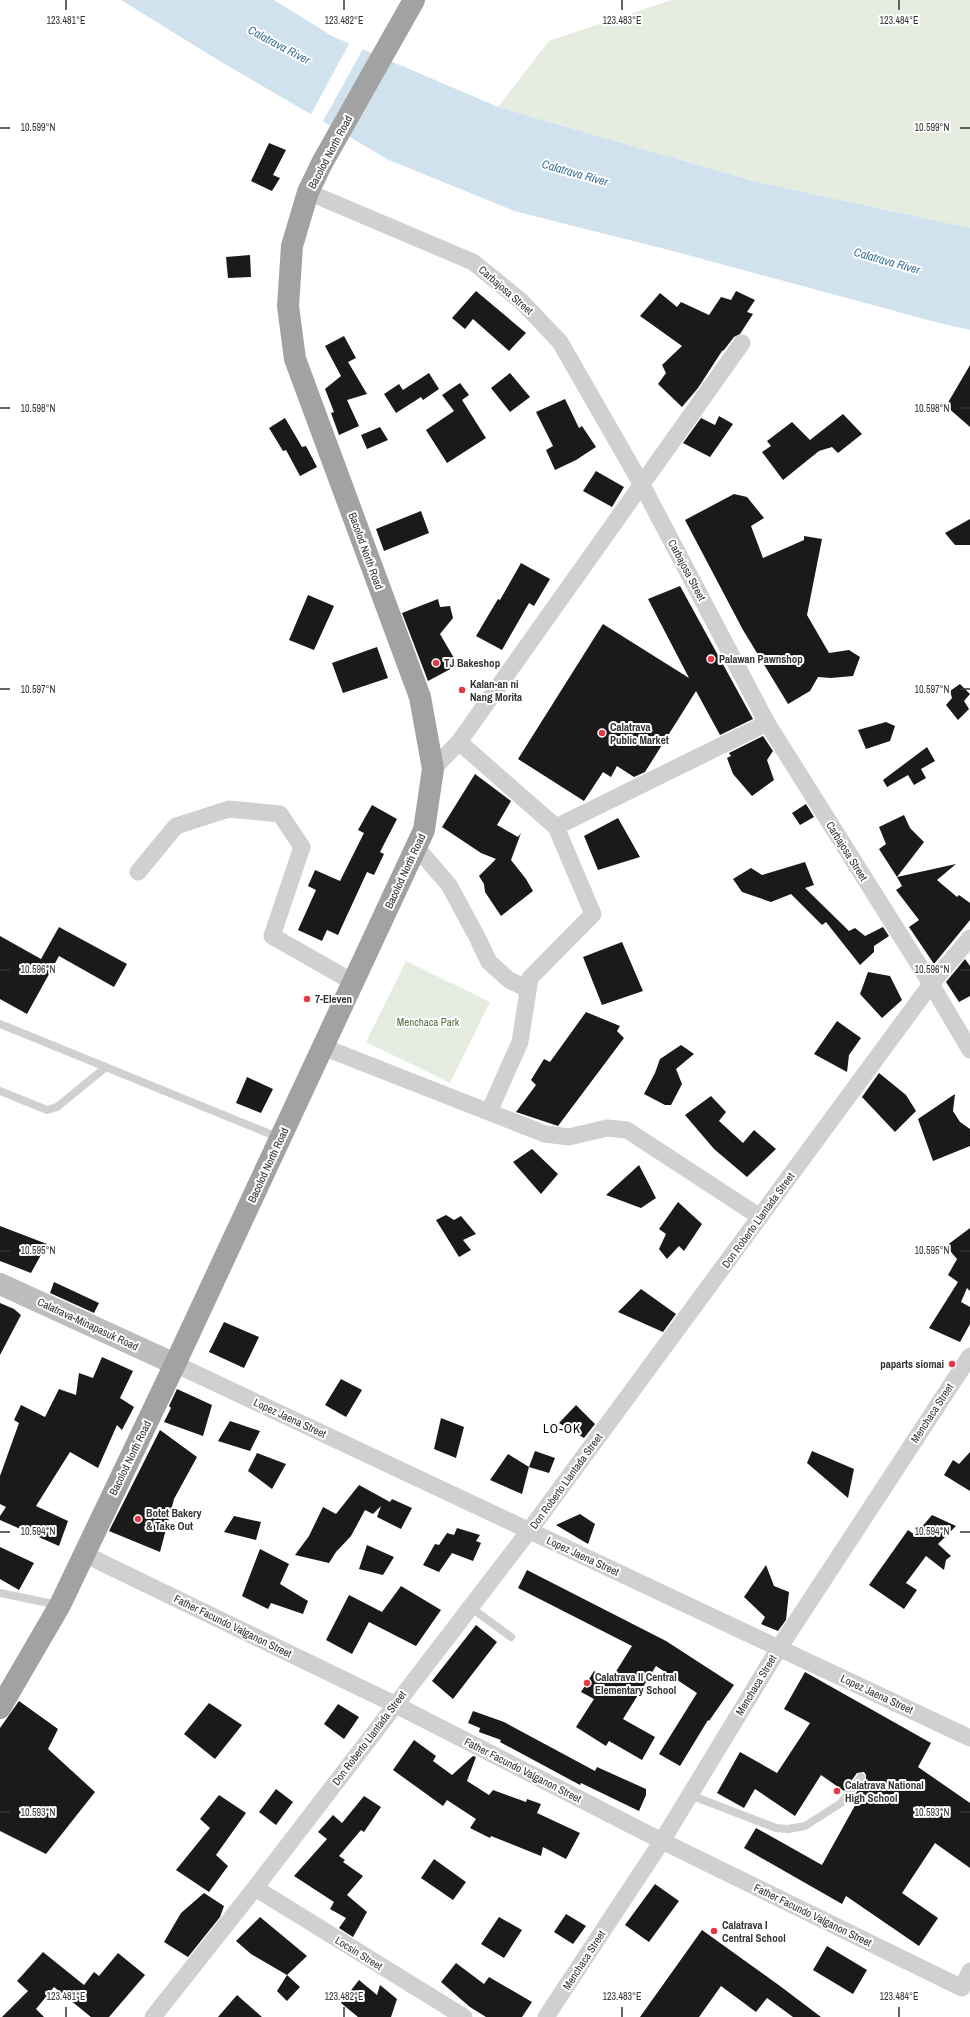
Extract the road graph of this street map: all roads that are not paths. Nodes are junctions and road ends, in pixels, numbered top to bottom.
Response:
1 (414, 0) edge
2 (308, 192) junction
3 (742, 343) dead end
4 (642, 485) junction
5 (767, 723) junction
6 (459, 742) junction
7 (433, 769) junction
8 (556, 827) junction
9 (416, 847) junction
10 (138, 872) dead end
11 (970, 938) edge
12 (353, 982) junction
13 (931, 984) junction
14 (528, 989) junction
15 (0, 1024) edge
16 (323, 1047) junction
17 (970, 1050) edge
18 (106, 1067) junction
19 (0, 1091) edge
20 (489, 1112) junction
21 (280, 1138) junction
22 (760, 1217) junction
23 (0, 1284) edge
24 (970, 1356) edge
25 (175, 1364) junction
26 (529, 1531) junction
27 (84, 1554) junction
28 (0, 1593) edge
29 (60, 1605) junction
30 (470, 1607) junction
31 (511, 1637) dead end
32 (779, 1648) junction
33 (2, 1700) edge
34 (394, 1704) junction
35 (970, 1738) edge
36 (860, 1777) dead end
37 (690, 1795) junction
38 (662, 1841) junction
39 (255, 1888) junction
40 (970, 1971) edge
41 (153, 2017) edge
42 (464, 2017) edge
43 (546, 2017) edge

1 - 2 highway, Bacolod North Road
2 - 4 street, Carbajosa Street
2 - 7 highway, Bacolod North Road
3 - 4 street
4 - 5 street, Carbajosa Street
4 - 6 street
5 - 8 street
5 - 13 street, Carbajosa Street
6 - 7 street
6 - 8 street
7 - 9 highway, Bacolod North Road
8 - 14 street
9 - 12 highway, Bacolod North Road
9 - 14 street
10 - 12 street
11 - 13 street, Don Roberto Llantada Street
12 - 16 highway, Bacolod North Road
13 - 17 street, Carbajosa Street
13 - 22 street, Don Roberto Llantada Street
14 - 20 street
15 - 18 lane
16 - 20 street
16 - 21 highway, Bacolod North Road
18 - 19 lane
18 - 21 lane
20 - 22 street
21 - 25 highway, Bacolod North Road
22 - 26 street, Don Roberto Llantada Street
23 - 25 main road, Calatrava-Minapasuk Road
24 - 32 street, Menchaca Street
25 - 26 street, Lopez Jaena Street
25 - 27 highway, Bacolod North Road
26 - 30 street, Don Roberto Llantada Street
26 - 32 street, Lopez Jaena Street
27 - 29 highway, Bacolod North Road
27 - 34 street, Father Facundo Valganon Street
28 - 29 lane
29 - 33 highway, Bacolod North Road
30 - 31 lane
30 - 34 street, Don Roberto Llantada Street
32 - 35 street, Lopez Jaena Street
32 - 37 street, Menchaca Street
34 - 38 street, Father Facundo Valganon Street
34 - 39 street, Don Roberto Llantada Street
36 - 37 lane
37 - 38 street, Menchaca Street
38 - 40 street, Father Facundo Valganon Street
38 - 43 street, Menchaca Street
39 - 41 street, Don Roberto Llantada Street
39 - 42 street, Locsin Street

